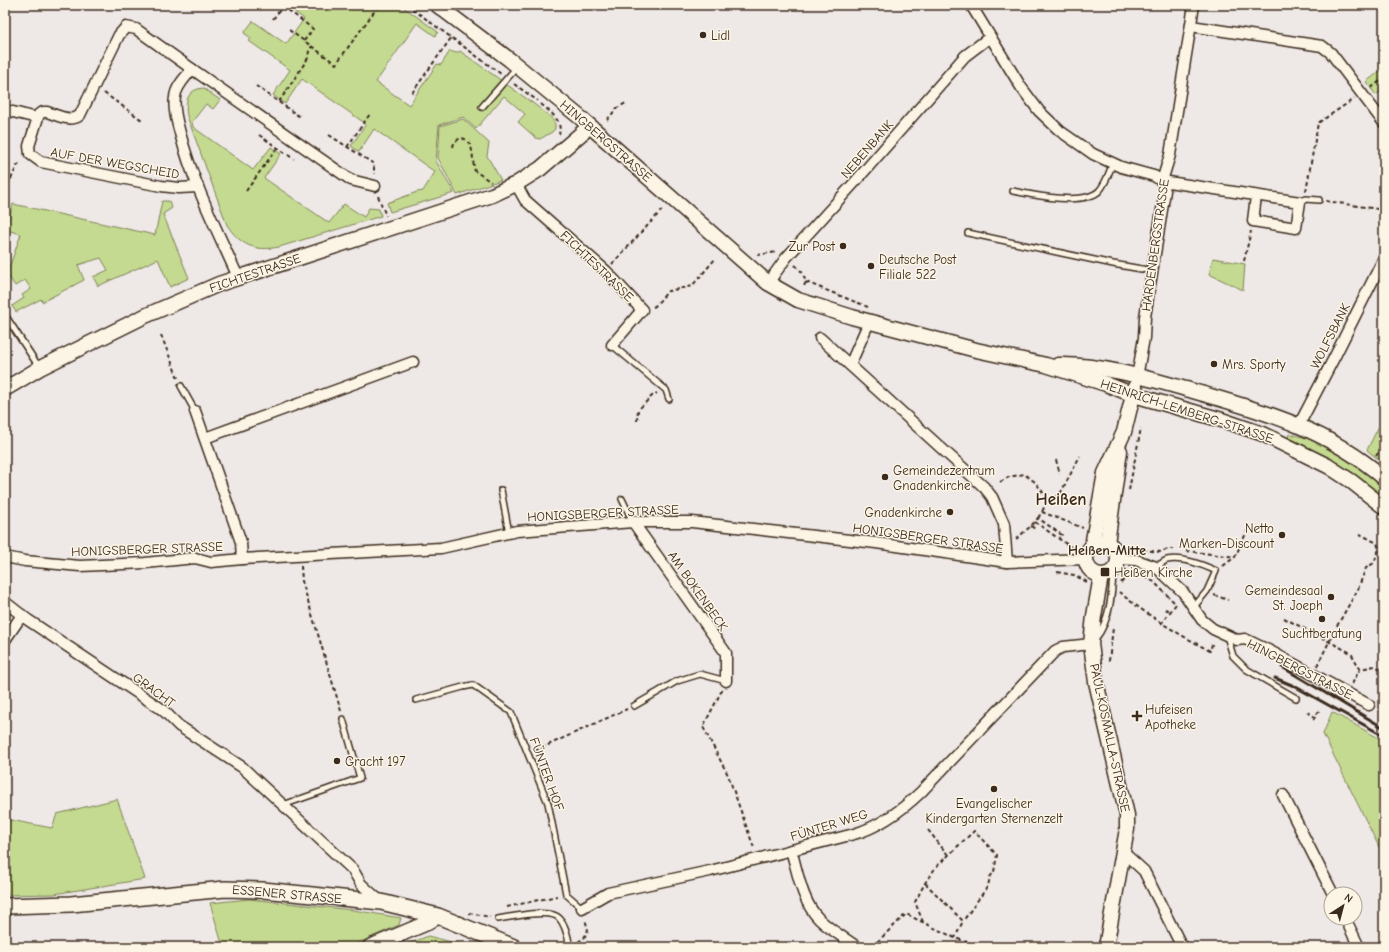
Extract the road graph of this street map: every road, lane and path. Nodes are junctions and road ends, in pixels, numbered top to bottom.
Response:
1 (379, 5) edge
2 (407, 5) edge
3 (437, 5) edge
4 (971, 5) edge
5 (1194, 5) edge
6 (283, 6) edge
7 (273, 19) dead end
8 (1191, 26) junction
9 (289, 30) dead end
10 (990, 37) junction
11 (451, 38) junction
12 (304, 41) junction
13 (312, 46) junction
14 (518, 66) junction
15 (192, 69) junction
16 (507, 79) junction
17 (94, 86) junction
18 (256, 86) dead end
19 (412, 93) dead end
20 (278, 102) junction
21 (626, 103) dead end
22 (482, 107) dead end
23 (5, 110) edge
24 (370, 114) dead end
25 (1330, 115) dead end
26 (300, 117) dead end
27 (37, 118) junction
28 (142, 120) dead end
29 (607, 120) dead end
30 (1384, 123) edge
31 (590, 126) junction
32 (258, 135) dead end
33 (329, 135) dead end
34 (559, 137) dead end
35 (347, 147) junction
36 (454, 147) dead end
37 (276, 148) junction
38 (294, 159) dead end
39 (1113, 163) junction
40 (14, 171) dead end
41 (1162, 181) junction
42 (516, 184) junction
43 (375, 186) joint
44 (198, 187) junction
45 (1013, 191) dead end
46 (5, 192) edge
47 (246, 192) dead end
48 (500, 192) junction
49 (1256, 196) junction
50 (1319, 200) joint
51 (1302, 201) junction
52 (382, 206) dead end
53 (662, 210) dead end
54 (1384, 210) edge
55 (386, 217) dead end
56 (1253, 221) junction
57 (968, 233) dead end
58 (716, 258) dead end
59 (1384, 258) edge
60 (1244, 262) dead end
61 (606, 271) junction
62 (1153, 271) junction
63 (238, 277) junction
64 (806, 282) dead end
65 (768, 283) junction
66 (642, 310) junction
67 (5, 315) edge
68 (870, 316) junction
69 (160, 335) dead end
70 (820, 338) dead end
71 (612, 345) joint
72 (413, 362) dead end
73 (850, 365) junction
74 (1046, 365) junction
75 (40, 368) junction
76 (1137, 376) junction
77 (180, 386) joint
78 (5, 389) edge
79 (666, 390) junction
80 (1134, 395) junction
81 (669, 399) dead end
82 (195, 411) joint
83 (637, 421) dead end
84 (1299, 425) junction
85 (1141, 428) dead end
86 (1122, 437) junction
87 (205, 438) junction
88 (1080, 456) dead end
89 (1056, 460) dead end
90 (1060, 474) dead end
91 (1384, 478) edge
92 (1000, 482) dead end
93 (501, 490) dead end
94 (1128, 496) dead end
95 (622, 499) dead end
96 (1048, 499) junction
97 (1384, 507) edge
98 (1042, 512) junction
99 (1038, 518) junction
100 (1035, 521) junction
101 (633, 522) junction
102 (1031, 526) junction
103 (1249, 527) dead end
104 (1035, 529) dead end
105 (1086, 529) dead end
106 (508, 533) junction
107 (1360, 534) dead end
108 (1005, 541) junction
109 (1107, 543) junction
110 (1092, 546) junction
111 (1140, 550) dead end
112 (1177, 550) dead end
113 (1184, 550) dead end
114 (300, 556) junction
115 (5, 557) edge
116 (1234, 557) junction
117 (242, 559) junction
118 (1085, 559) junction
119 (1119, 560) junction
120 (1007, 562) junction
121 (1156, 567) junction
122 (1216, 571) junction
123 (1074, 576) dead end
124 (1106, 581) junction
125 (1152, 585) dead end
126 (1217, 596) dead end
127 (1228, 600) dead end
128 (5, 602) edge
129 (1193, 608) junction
130 (1165, 609) dead end
131 (1170, 611) junction
132 (22, 615) junction
133 (1284, 618) dead end
134 (1161, 624) junction
135 (1337, 626) dead end
136 (1213, 630) junction
137 (1333, 634) dead end
138 (1227, 636) junction
139 (5, 640) edge
140 (1329, 642) junction
141 (1091, 644) junction
142 (1360, 669) junction
143 (1384, 671) edge
144 (1314, 674) junction
145 (1354, 679) dead end
146 (726, 681) junction
147 (1296, 698) dead end
148 (416, 700) dead end
149 (1369, 705) dead end
150 (634, 706) joint
151 (1319, 710) dead end
152 (1307, 712) dead end
153 (1315, 717) junction
154 (343, 719) joint
155 (1313, 720) dead end
156 (528, 754) junction
157 (1283, 796) dead end
158 (282, 806) junction
159 (928, 830) dead end
160 (791, 850) junction
161 (1122, 852) junction
162 (948, 855) junction
163 (758, 859) junction
164 (925, 883) junction
165 (1329, 886) edge
166 (566, 894) junction
167 (381, 902) junction
168 (5, 906) edge
169 (582, 908) junction
170 (462, 911) dead end
171 (438, 916) junction
172 (498, 919) junction
173 (963, 921) junction
174 (923, 922) junction
175 (1349, 926) edge
176 (955, 938) junction
177 (572, 945) edge
178 (370, 947) edge
179 (514, 947) edge
180 (858, 947) edge
181 (872, 947) edge
182 (982, 947) edge
183 (1106, 947) edge
184 (1182, 947) edge
185 (1359, 947) edge

1 - 13 path
2 - 11 path
3 - 14 street, HINGBERGSTRASSE
4 - 10 street
5 - 8 street, HARDENBERGSTRASSE
6 - 7 path
6 - 12 path
8 - 30 street
8 - 41 street, HARDENBERGSTRASSE
9 - 12 path
10 - 39 street
10 - 65 street, NEBENBANK
11 - 16 path
11 - 19 path
12 - 13 path
13 - 20 path
14 - 16 lane
14 - 31 street, HINGBERGSTRASSE
15 - 17 street
15 - 43 street
15 - 44 street, AUF DER WEGSCHEID
16 - 22 lane
16 - 34 path
17 - 27 street
17 - 28 path
18 - 20 path
20 - 26 path
21 - 29 path
23 - 27 street
24 - 35 path
25 - 51 path
27 - 44 street, AUF DER WEGSCHEID
31 - 42 street, FICHTESTRASSE
31 - 65 street, HINGBERGSTRASSE
32 - 37 path
33 - 35 path
35 - 43 path
36 - 48 path
37 - 38 path
37 - 47 path
39 - 41 street
39 - 45 lane
40 - 46 path
41 - 49 street
41 - 62 street, HARDENBERGSTRASSE
42 - 48 street, FICHTESTRASSE
42 - 61 street, FICHTESTRASSE
44 - 63 street, AUF DER WEGSCHEID
48 - 63 street, FICHTESTRASSE
49 - 51 street
49 - 56 street
50 - 51 lane
50 - 54 path
51 - 56 street
52 - 55 path
53 - 61 path
56 - 60 path
57 - 62 lane
58 - 66 path
59 - 84 street, WOLFSBANK
61 - 66 street, FICHTESTRASSE
62 - 76 street, HARDENBERGSTRASSE
63 - 75 street, FICHTESTRASSE
64 - 68 path
65 - 68 street, HEINRICH-LEMBERG-STRASSE
66 - 71 street, FICHTESTRASSE
67 - 75 lane
68 - 73 street
68 - 74 street, HEINRICH-LEMBERG-STRASSE
69 - 77 path
70 - 73 street
71 - 79 lane, FICHTESTRASSE
72 - 87 street
73 - 108 street
74 - 76 street, HEINRICH-LEMBERG-STRASSE
74 - 80 street, HEINRICH-LEMBERG-STRASSE
75 - 78 street, FICHTESTRASSE
76 - 80 street, HARDENBERGSTRASSE
76 - 84 street, HEINRICH-LEMBERG-STRASSE
77 - 82 lane, HONIGSBERGER STRASSE
79 - 81 lane
79 - 83 path
80 - 86 street, HARDENBERGSTRASSE
80 - 97 street, HEINRICH-LEMBERG-STRASSE
82 - 87 street, HONIGSBERGER STRASSE
84 - 91 street, HEINRICH-LEMBERG-STRASSE
85 - 94 path
86 - 109 street, HARDENBERGSTRASSE
86 - 110 street, HARDENBERGSTRASSE
87 - 117 street, HONIGSBERGER STRASSE
88 - 96 path
89 - 90 path
92 - 96 path
93 - 106 lane
95 - 101 lane
96 - 98 path
98 - 99 path
98 - 105 path
99 - 100 path
99 - 100 path
100 - 102 path
101 - 106 street, HONIGSBERGER STRASSE
101 - 120 street, HONIGSBERGER STRASSE
101 - 146 street, AM BOKENBECK
102 - 104 path
102 - 108 path
103 - 116 path
106 - 114 street, HONIGSBERGER STRASSE
107 - 135 path
108 - 120 street
109 - 110 street
109 - 119 street
110 - 118 street
111 - 112 path
113 - 116 path
114 - 117 street, HONIGSBERGER STRASSE
114 - 154 path
115 - 117 street, HONIGSBERGER STRASSE
116 - 122 path
118 - 120 street, HONIGSBERGER STRASSE
118 - 124 street
119 - 121 street, HINGBERGSTRASSE
119 - 124 street
121 - 122 lane
121 - 129 street, HINGBERGSTRASSE
122 - 129 lane
123 - 124 path
124 - 134 path
124 - 141 street, PAUL-KOSMALLA-STRASSE
125 - 131 path
126 - 127 path
128 - 132 street, GRACHT
129 - 136 street, HINGBERGSTRASSE
130 - 131 path
131 - 134 path
132 - 139 street
132 - 158 street, GRACHT
133 - 140 path
134 - 136 path
136 - 138 street, HINGBERGSTRASSE
137 - 140 path
138 - 144 street, HINGBERGSTRASSE
138 - 147 lane
140 - 142 path
140 - 144 path
141 - 160 street, FÜNTER WEG
141 - 161 street, PAUL-KOSMALLA-STRASSE
142 - 143 path
142 - 145 path
144 - 149 street, HINGBERGSTRASSE
146 - 150 lane
146 - 163 path
148 - 156 lane, FÜNTER HOF
150 - 156 path
151 - 153 path
152 - 153 path
153 - 155 path
154 - 158 lane
156 - 166 lane, FÜNTER HOF
157 - 165 street
158 - 167 street, GRACHT
159 - 162 path
160 - 163 street, FÜNTER WEG
160 - 180 street
161 - 183 street, PAUL-KOSMALLA-STRASSE
161 - 184 street
162 - 164 path
162 - 173 path
163 - 169 street, FÜNTER WEG
164 - 173 path
164 - 174 path
166 - 169 lane
166 - 172 path
167 - 168 main road, ESSENER STRASSE
167 - 171 main road, ESSENER STRASSE
169 - 177 path
170 - 172 path
171 - 178 street
171 - 179 main road, ESSENER STRASSE
172 - 177 lane
173 - 176 path
174 - 176 path
174 - 181 path
175 - 185 street
176 - 182 path

